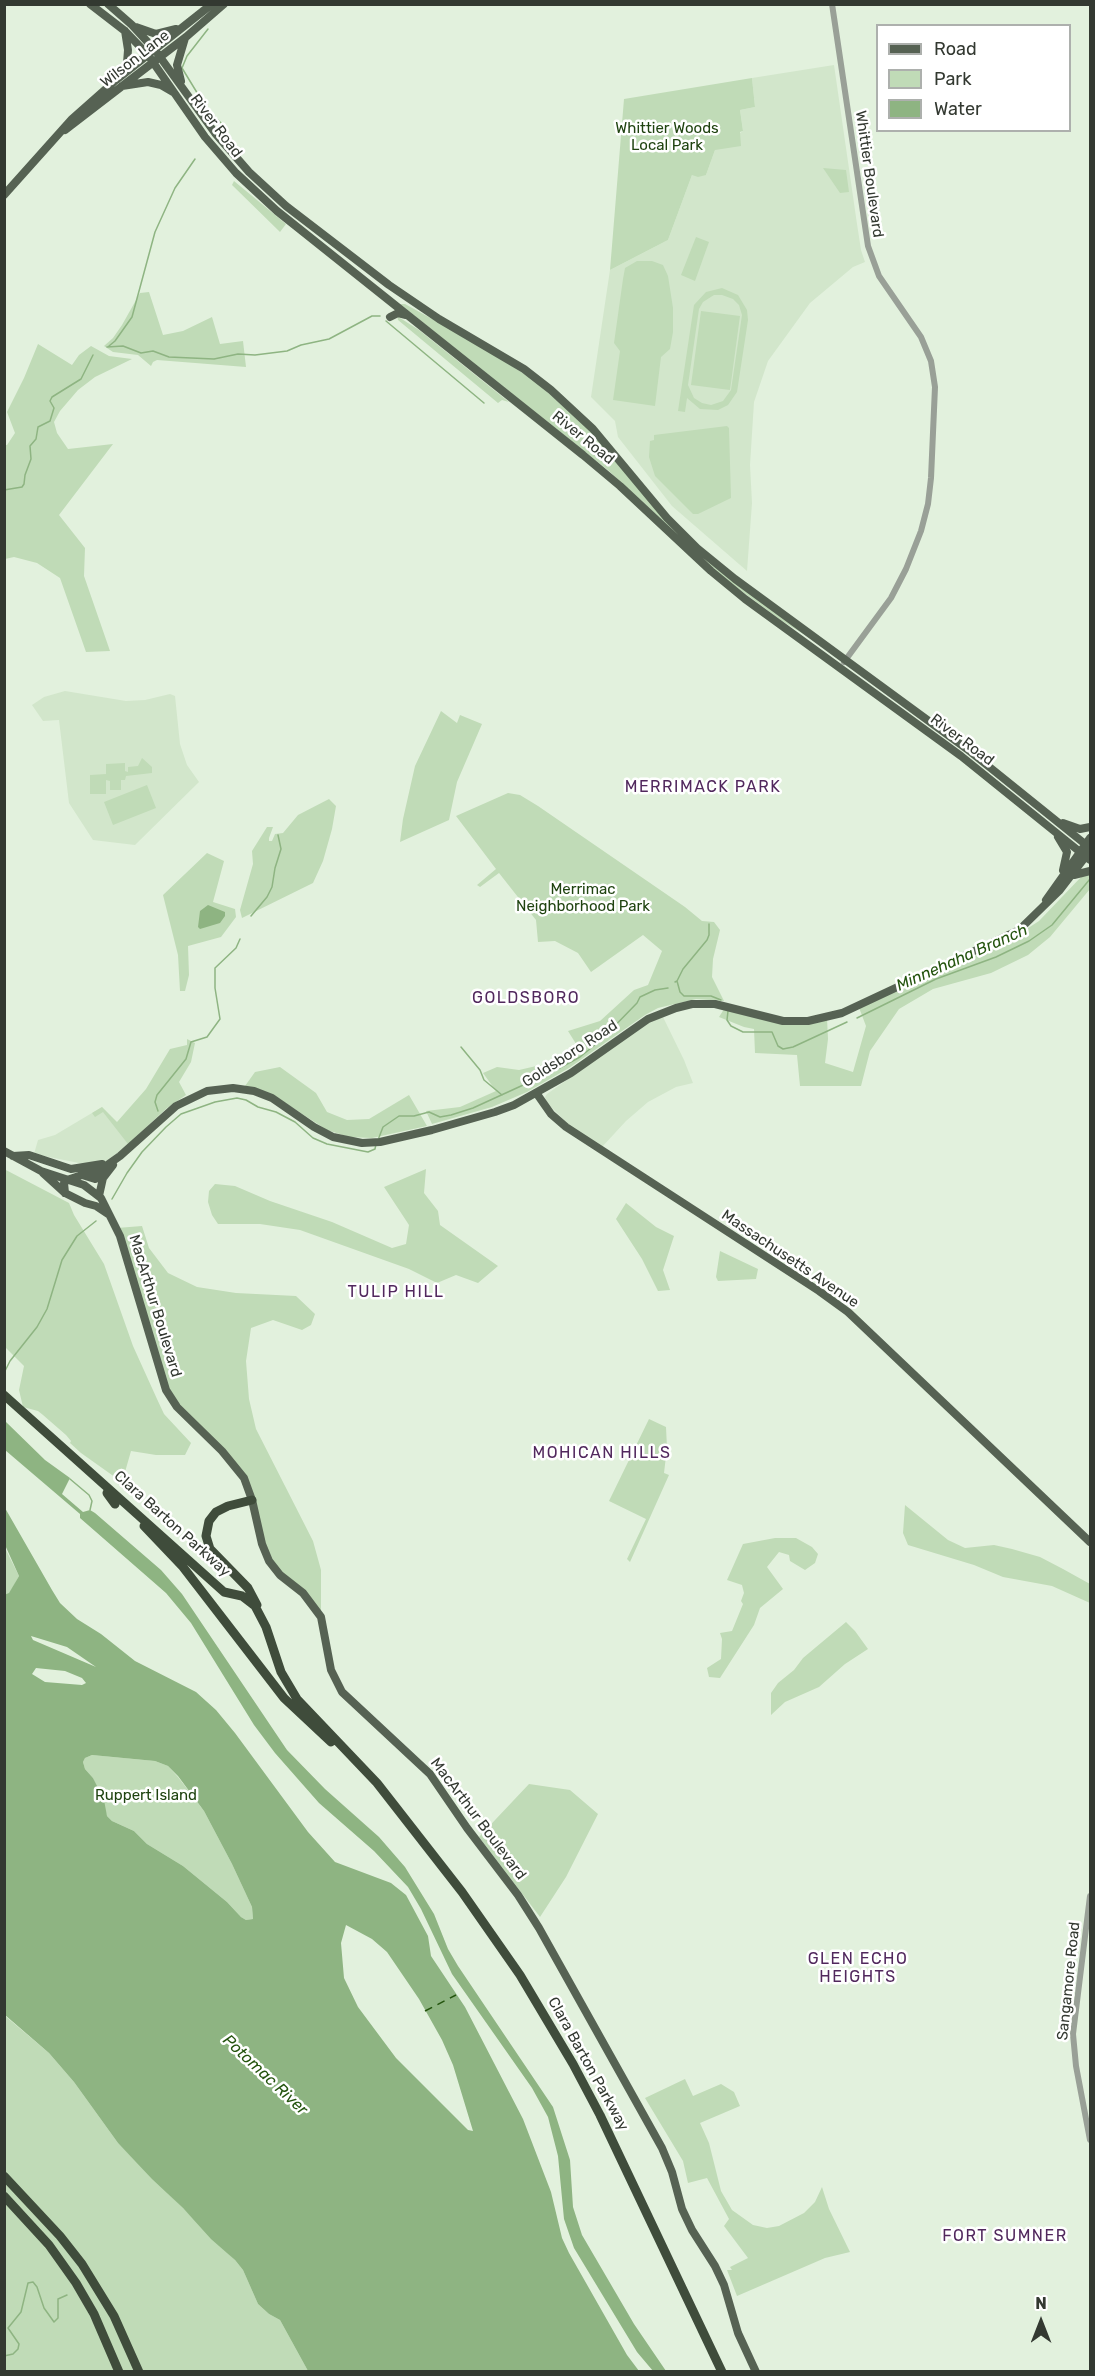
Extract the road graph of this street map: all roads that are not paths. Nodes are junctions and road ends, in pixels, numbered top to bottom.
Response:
1 (90, 4) edge
2 (108, 4) edge
3 (212, 4) edge
4 (224, 4) edge
5 (832, 4) edge
6 (132, 25) junction
7 (183, 27) junction
8 (125, 31) junction
9 (186, 37) junction
10 (154, 56) junction
11 (118, 83) junction
12 (186, 92) junction
13 (175, 93) junction
14 (4, 195) edge
15 (389, 285) junction
16 (408, 288) dead end
17 (390, 316) dead end
18 (410, 316) junction
19 (847, 660) junction
20 (840, 667) junction
21 (1042, 809) junction
22 (1090, 827) edge
23 (1052, 828) junction
24 (1088, 850) edge
25 (1090, 871) edge
26 (1070, 877) junction
27 (1057, 882) junction
28 (1040, 910) junction
29 (537, 1094) junction
30 (4, 1151) edge
31 (13, 1156) junction
32 (120, 1156) junction
33 (71, 1169) junction
34 (41, 1171) junction
35 (106, 1174) junction
36 (84, 1176) junction
37 (71, 1179) junction
38 (65, 1192) junction
39 (99, 1196) junction
40 (85, 1203) junction
41 (111, 1217) junction
42 (4, 1395) edge
43 (4, 1402) edge
44 (107, 1493) junction
45 (252, 1500) junction
46 (115, 1504) dead end
47 (139, 1527) dead end
48 (1090, 1542) edge
49 (169, 1550) junction
50 (231, 1571) junction
51 (219, 1587) junction
52 (260, 1613) junction
53 (276, 1659) junction
54 (263, 1671) junction
55 (387, 1796) junction
56 (1090, 1896) edge
57 (1090, 2140) edge
58 (4, 2176) edge
59 (4, 2196) edge
60 (119, 2372) edge
61 (139, 2372) edge
62 (722, 2372) edge
63 (756, 2372) edge

1 - 8 main road, River Road
2 - 6 main road, River Road
3 - 7 main road, Wilson Lane
4 - 9 main road, Wilson Lane
5 - 19 street, Whittier Boulevard
6 - 7 main road
6 - 10 main road, River Road
7 - 10 main road, Wilson Lane
8 - 10 main road, River Road
8 - 11 main road
9 - 10 main road, Wilson Lane
9 - 12 main road
10 - 11 main road, Wilson Lane
10 - 12 main road, River Road
10 - 13 main road, River Road
11 - 13 main road
11 - 14 main road, Wilson Lane
12 - 15 main road, River Road
13 - 18 main road, River Road
15 - 16 main road
15 - 19 main road, River Road
17 - 18 main road
18 - 20 main road, River Road
19 - 20 street, Whittier Boulevard
19 - 21 main road, River Road
20 - 23 main road, River Road
21 - 22 main road
21 - 24 main road, River Road
23 - 24 main road, River Road
23 - 27 main road
24 - 26 main road, Goldsboro Road
24 - 27 main road, Goldsboro Road
25 - 26 main road
26 - 28 main road, Goldsboro Road
27 - 28 main road, Goldsboro Road
28 - 29 main road, Goldsboro Road
29 - 32 main road, Goldsboro Road
29 - 48 main road, Massachusetts Avenue
30 - 31 main road, MacArthur Boulevard
31 - 33 main road
31 - 34 main road, MacArthur Boulevard
32 - 33 main road
32 - 35 main road, Goldsboro Road
32 - 36 main road, Goldsboro Road
33 - 36 main road
34 - 37 main road, MacArthur Boulevard
34 - 38 main road, MacArthur Boulevard
35 - 36 main road
35 - 39 main road, Goldsboro Road
36 - 37 main road, Goldsboro Road
37 - 38 main road
37 - 39 main road, MacArthur Boulevard
38 - 40 main road, MacArthur Boulevard
39 - 40 main road
39 - 41 main road, MacArthur Boulevard
40 - 41 main road, MacArthur Boulevard
41 - 45 main road, MacArthur Boulevard
42 - 51 highway, Clara Barton Parkway
43 - 44 highway, Clara Barton Parkway
44 - 46 highway
44 - 49 highway, Clara Barton Parkway
45 - 50 highway
45 - 63 main road, MacArthur Boulevard
47 - 49 highway
49 - 54 highway, Clara Barton Parkway
50 - 51 highway
50 - 52 highway
51 - 52 highway, Clara Barton Parkway
52 - 53 highway, Clara Barton Parkway
53 - 54 highway
53 - 55 highway, Clara Barton Parkway
54 - 55 highway, Clara Barton Parkway
55 - 62 highway, Clara Barton Parkway
56 - 57 street, Sangamore Road
58 - 61 highway
59 - 60 highway

